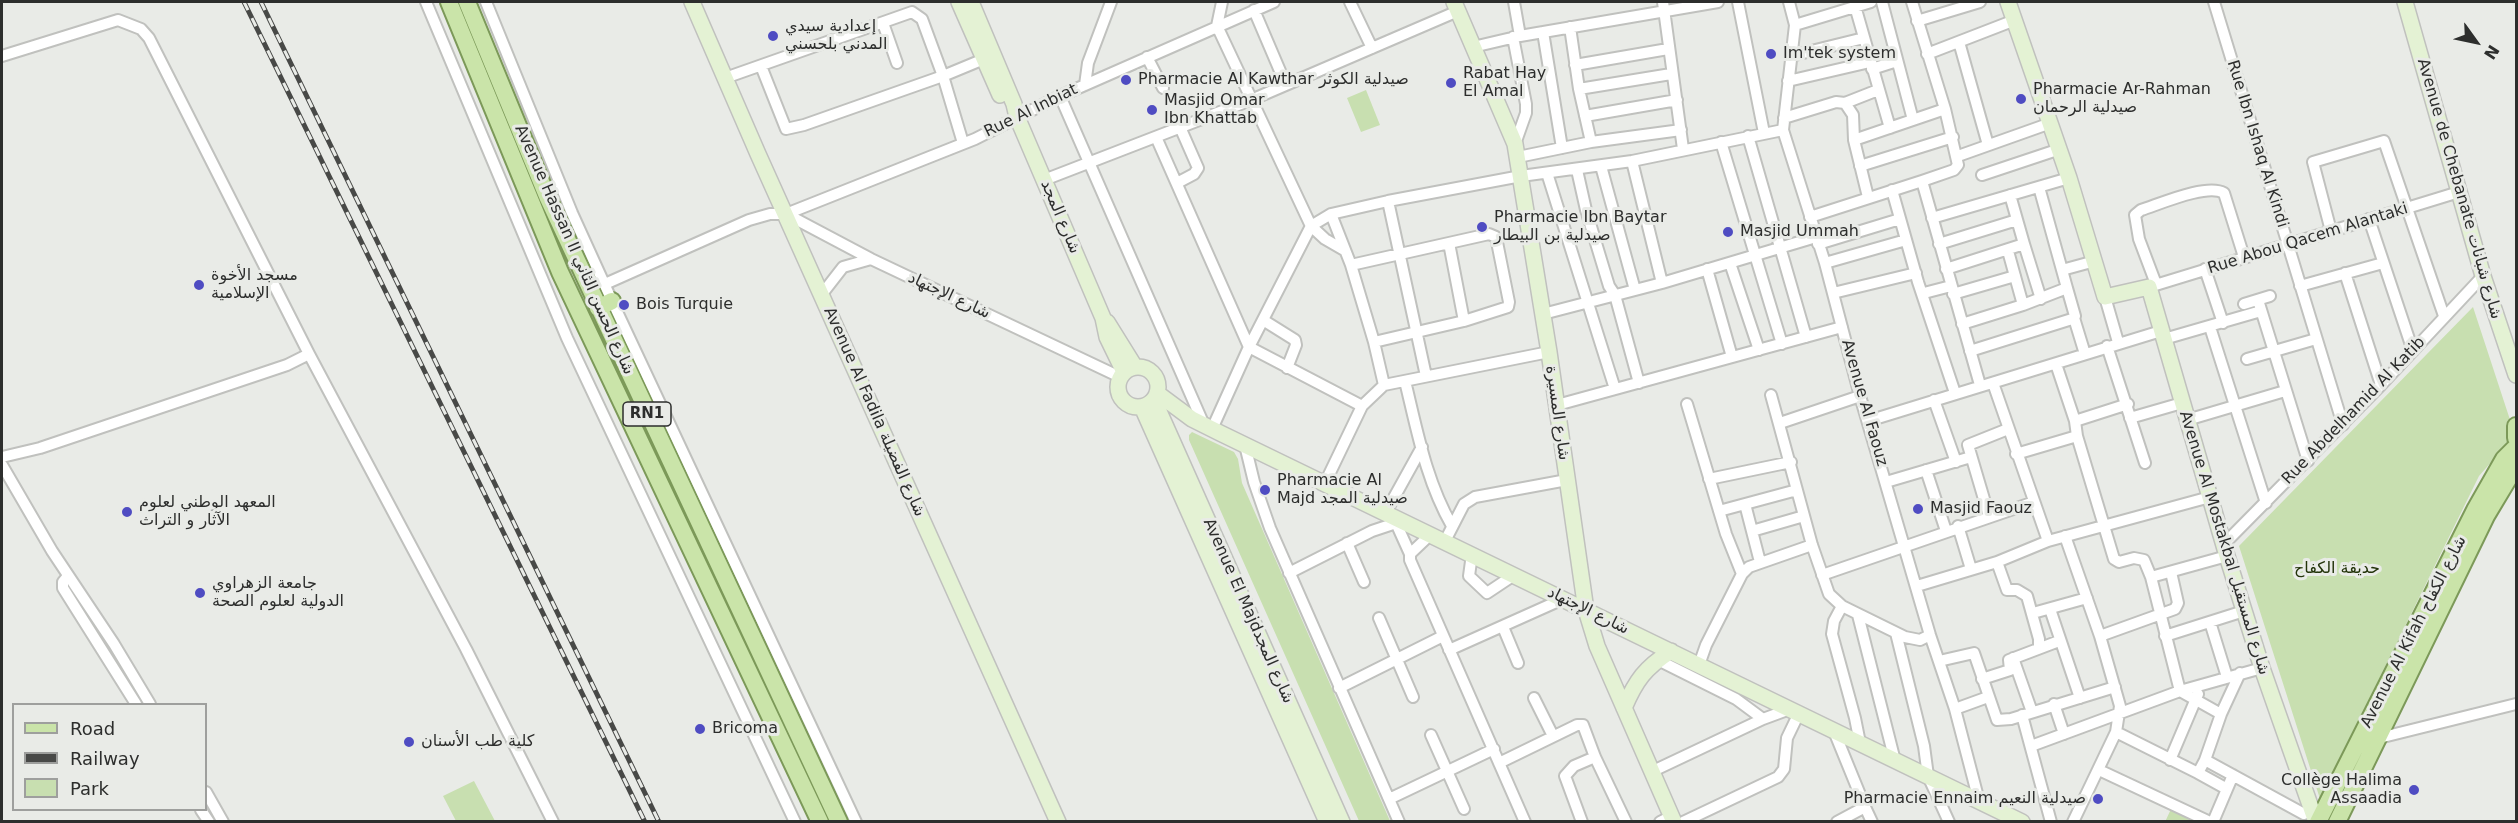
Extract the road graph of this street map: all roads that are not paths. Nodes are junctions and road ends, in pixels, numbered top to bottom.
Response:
1 (426, 2) edge
2 (449, 2) edge
3 (467, 2) edge
4 (486, 2) edge
5 (692, 2) edge
6 (958, 2) edge
7 (970, 2) edge
8 (1111, 2) edge
9 (1222, 2) edge
10 (1274, 2) edge
11 (1350, 2) edge
12 (1514, 2) edge
13 (1718, 2) edge
14 (1738, 2) edge
15 (1790, 2) edge
16 (1871, 2) edge
17 (1882, 2) edge
18 (1912, 2) edge
19 (1980, 2) edge
20 (2008, 2) edge
21 (2214, 2) edge
22 (2405, 2) edge
23 (1456, 6) edge
24 (1663, 6) edge
25 (1855, 6) junction
26 (1254, 10) junction
27 (2015, 20) junction
28 (1917, 21) junction
29 (883, 23) junction
30 (1795, 25) junction
31 (1217, 26) junction
32 (1570, 27) junction
33 (1543, 32) junction
34 (1516, 37) junction
35 (1864, 38) junction
36 (1959, 42) junction
37 (1473, 47) junction
38 (1372, 48) junction
39 (1668, 49) junction
40 (1927, 54) junction
41 (2, 56) edge
42 (1791, 56) junction
43 (1147, 57) junction
44 (984, 59) junction
45 (1897, 61) junction
46 (897, 63) dead end
47 (761, 66) junction
48 (1575, 66) junction
49 (1871, 66) junction
50 (1671, 74) junction
51 (943, 76) junction
52 (725, 78) junction
53 (1788, 81) junction
54 (1085, 85) junction
55 (1286, 85) junction
56 (1163, 87) dead end
57 (1579, 89) junction
58 (1878, 90) junction
59 (1060, 96) junction
60 (1251, 100) junction
61 (1677, 100) junction
62 (1845, 103) junction
63 (1945, 109) junction
64 (1585, 116) junction
65 (1017, 117) junction
66 (1784, 118) junction
67 (1913, 120) junction
68 (2048, 124) junction
69 (1180, 128) junction
70 (1890, 128) junction
71 (1681, 130) junction
72 (1783, 130) junction
73 (1764, 133) junction
74 (1748, 136) junction
75 (1156, 137) junction
76 (1953, 137) junction
77 (1854, 140) junction
78 (1591, 142) junction
79 (1721, 142) junction
80 (963, 143) junction
81 (1988, 145) junction
82 (1562, 148) junction
83 (1683, 149) junction
84 (2057, 150) junction
85 (1516, 151) junction
86 (1958, 156) junction
87 (1632, 161) junction
88 (1091, 163) junction
89 (1601, 166) junction
90 (1860, 166) junction
91 (1577, 170) junction
92 (1547, 173) junction
93 (1982, 175) dead end
94 (1521, 176) junction
95 (2068, 178) junction
96 (1044, 180) junction
97 (1922, 181) junction
98 (1177, 183) junction
99 (2038, 187) junction
100 (1892, 190) junction
101 (2459, 192) junction
102 (2010, 195) junction
103 (1868, 197) junction
104 (1388, 201) junction
105 (2408, 209) junction
106 (782, 214) junction
107 (1331, 214) junction
108 (566, 216) junction
109 (1810, 217) junction
110 (1932, 218) junction
111 (1900, 219) junction
112 (2369, 219) junction
113 (2017, 220) junction
114 (1311, 226) junction
115 (2331, 231) junction
116 (1906, 240) junction
117 (1817, 241) junction
118 (1449, 243) junction
119 (1939, 244) junction
120 (2024, 244) junction
121 (2287, 244) junction
122 (579, 245) junction
123 (1780, 248) junction
124 (1344, 250) junction
125 (2008, 251) junction
126 (1399, 255) junction
127 (1756, 255) junction
128 (2244, 258) junction
129 (871, 259) junction
130 (2095, 261) junction
131 (1730, 262) junction
132 (2383, 262) junction
133 (1825, 263) junction
134 (1351, 265) junction
135 (1946, 269) junction
136 (2205, 269) junction
137 (1707, 270) junction
138 (2062, 270) junction
139 (1916, 273) junction
140 (2345, 273) junction
141 (2015, 276) junction
142 (2483, 276) junction
143 (1662, 283) junction
144 (605, 284) junction
145 (2152, 285) junction
146 (2300, 286) junction
147 (2067, 288) junction
148 (1635, 290) junction
149 (1952, 290) junction
150 (1924, 293) junction
151 (822, 294) junction
152 (1833, 294) junction
153 (1615, 295) junction
154 (2270, 296) dead end
155 (2105, 297) junction
156 (2041, 299) junction
157 (1587, 303) junction
158 (2244, 304) dead end
159 (605, 305) junction
160 (2023, 305) junction
161 (2259, 306) junction
162 (1543, 314) junction
163 (2444, 316) junction
164 (2074, 318) junction
165 (1263, 320) junction
166 (1464, 321) junction
167 (2223, 323) junction
168 (1962, 324) junction
169 (1842, 327) junction
170 (2210, 327) junction
171 (1417, 331) junction
172 (2162, 335) junction
173 (1806, 337) junction
174 (2316, 339) junction
175 (1374, 342) junction
176 (1782, 344) junction
177 (2113, 344) junction
178 (1249, 347) junction
179 (1760, 350) junction
180 (1970, 351) junction
181 (2273, 351) junction
182 (2413, 351) junction
183 (1549, 352) junction
184 (309, 354) junction
185 (2085, 354) junction
186 (1732, 357) junction
187 (2247, 359) dead end
188 (2056, 364) junction
189 (1287, 368) junction
190 (1126, 372) junction
191 (2517, 375) edge
192 (1426, 376) junction
193 (1404, 381) junction
194 (1638, 382) junction
195 (1993, 383) junction
196 (1384, 385) junction
197 (1980, 385) junction
198 (2381, 385) junction
199 (1615, 389) junction
200 (2285, 391) junction
201 (1955, 393) junction
202 (1771, 395) dead end
203 (1860, 396) junction
204 (1151, 400) junction
205 (1934, 400) junction
206 (2182, 403) junction
207 (1687, 404) dead end
208 (2127, 404) junction
209 (1557, 405) junction
210 (1362, 406) junction
211 (2235, 406) junction
212 (2130, 418) junction
213 (2187, 420) junction
214 (1868, 421) junction
215 (2075, 421) junction
216 (1780, 423) junction
217 (2343, 424) junction
218 (2517, 426) edge
219 (1208, 427) junction
220 (2008, 429) junction
221 (2077, 436) junction
222 (2517, 438) edge
223 (1245, 445) junction
224 (1422, 447) junction
225 (2517, 447) edge
226 (2016, 454) junction
227 (2, 457) edge
228 (1971, 458) junction
229 (2308, 461) junction
230 (1791, 462) junction
231 (1956, 462) junction
232 (2145, 463) dead end
233 (2, 465) edge
234 (2517, 466) edge
235 (1926, 470) junction
236 (1709, 479) junction
237 (1567, 480) junction
238 (1886, 482) junction
239 (1325, 483) junction
240 (1797, 490) junction
241 (2210, 497) junction
242 (2034, 502) junction
243 (2266, 503) junction
244 (1745, 504) junction
245 (1719, 511) junction
246 (1804, 516) junction
247 (1989, 516) junction
248 (1393, 518) junction
249 (1452, 526) junction
250 (1958, 526) junction
251 (2103, 526) junction
252 (1752, 531) junction
253 (1946, 531) junction
254 (2065, 536) junction
255 (1438, 538) junction
256 (2048, 541) junction
257 (1347, 543) junction
258 (1812, 545) junction
259 (1905, 546) junction
260 (2225, 550) junction
261 (1410, 554) junction
262 (1472, 554) junction
263 (1760, 562) junction
264 (1997, 562) junction
265 (1971, 569) junction
266 (2171, 572) junction
267 (1289, 573) junction
268 (1742, 574) junction
269 (1514, 575) junction
270 (1822, 575) junction
271 (68, 576) junction
272 (2151, 577) junction
273 (1364, 582) dead end
274 (1917, 586) junction
275 (2087, 598) junction
276 (1563, 599) junction
277 (1842, 606) junction
278 (2050, 609) junction
279 (1586, 610) junction
280 (2244, 611) junction
281 (2033, 613) junction
282 (2160, 614) junction
283 (1858, 615) junction
284 (1379, 618) dead end
285 (2210, 622) junction
286 (1503, 627) junction
287 (1896, 633) junction
288 (1930, 635) junction
289 (1443, 636) junction
290 (2100, 636) junction
291 (2165, 636) junction
292 (2059, 641) junction
293 (2039, 648) junction
294 (1449, 650) junction
295 (1664, 656) junction
296 (2013, 658) junction
297 (1396, 660) junction
298 (1939, 661) junction
299 (1518, 663) dead end
300 (1699, 665) junction
301 (2262, 668) junction
302 (2240, 673) junction
303 (2227, 677) junction
304 (1982, 679) junction
305 (2202, 685) junction
306 (2115, 687) junction
307 (1339, 688) junction
308 (2180, 691) junction
309 (1413, 697) dead end
310 (1988, 697) junction
311 (1534, 698) dead end
312 (2080, 698) junction
313 (2196, 700) junction
314 (135, 703) edge
315 (149, 703) edge
316 (2054, 704) junction
317 (2517, 704) edge
318 (1624, 708) junction
319 (1955, 709) junction
320 (1794, 711) junction
321 (2027, 714) junction
322 (2221, 714) junction
323 (2120, 715) junction
324 (1763, 719) junction
325 (1834, 731) junction
326 (2116, 732) junction
327 (2064, 734) junction
328 (1431, 735) dead end
329 (807, 736) junction
330 (1553, 736) junction
331 (2379, 738) junction
332 (1860, 743) junction
333 (2031, 746) junction
334 (1494, 749) junction
335 (1595, 757) junction
336 (1896, 760) junction
337 (2170, 760) junction
338 (2205, 760) junction
339 (1499, 763) junction
340 (2099, 770) junction
341 (1448, 771) junction
342 (1653, 771) junction
343 (2198, 773) junction
344 (2233, 775) junction
345 (1928, 776) junction
346 (2227, 789) junction
347 (207, 794) edge
348 (1389, 799) junction
349 (1979, 801) junction
350 (1865, 807) junction
351 (1464, 809) dead end
352 (2309, 816) edge
353 (1328, 818) edge
354 (1672, 820) edge
355 (223, 822) edge
356 (552, 822) edge
357 (795, 822) edge
358 (820, 822) edge
359 (838, 822) edge
360 (856, 822) edge
361 (1058, 822) edge
362 (1398, 822) edge
363 (1525, 822) edge
364 (1582, 822) edge
365 (1626, 822) edge
366 (1838, 822) edge
367 (1872, 822) edge
368 (1949, 822) edge
369 (2022, 822) edge
370 (2051, 822) edge
371 (2073, 822) edge
372 (2211, 822) edge
373 (2337, 822) edge

1 - 357 street
2 - 358 main road, Avenue Hassan II شارع الحسن الثاني / RN1
3 - 108 main road, Avenue Hassan II شارع الحسن الثاني / RN1
4 - 108 street
5 - 52 street, Avenue Al Fadila شارع الفضيلة
6 - 44 street, شارع المجد
7 - 65 street, شارع المجد
8 - 54 street
9 - 31 street
10 - 26 street, Rue Al Inbiat
11 - 38 street
12 - 34 street
13 - 24 street
14 - 73 street
15 - 30 street, Avenue Al Faouz
16 - 25 street
17 - 45 street
18 - 28 street
19 - 28 street
20 - 27 street
21 - 121 street, Rue Ibn Ishaq Al Kindi
22 - 101 street, Avenue de Chebanate شارع شبانات
23 - 37 street, شارع المسيرة
23 - 38 street
24 - 32 street
24 - 39 street
25 - 30 street
25 - 35 street
26 - 31 street, Rue Al Inbiat
26 - 55 street
27 - 36 street
27 - 68 street
28 - 40 street
29 - 46 street
29 - 47 street
29 - 51 street
30 - 42 street, Avenue Al Faouz
31 - 43 street, Rue Al Inbiat
31 - 60 street
32 - 33 street
32 - 48 street
33 - 34 street
33 - 82 street
34 - 37 street
34 - 85 street
35 - 42 street
35 - 49 street
36 - 40 street
36 - 81 street
37 - 85 street, شارع المسيرة
38 - 55 street
39 - 48 street
39 - 50 street
40 - 63 street
41 - 184 street
42 - 53 street, Avenue Al Faouz
43 - 54 street, Rue Al Inbiat
43 - 56 street
44 - 51 street
44 - 65 street, شارع المجد
45 - 49 street
45 - 67 street
47 - 51 street
47 - 52 street
48 - 57 street
49 - 53 street
49 - 58 street
50 - 57 street
50 - 61 street
51 - 80 street
52 - 106 street, Avenue Al Fadila شارع الفضيلة
53 - 66 street, Avenue Al Faouz
54 - 59 street, Rue Al Inbiat
55 - 60 street
57 - 64 street
58 - 62 street
58 - 70 street
59 - 65 street, Rue Al Inbiat
59 - 88 street
60 - 69 street
60 - 114 street
61 - 64 street
61 - 71 street
62 - 66 street
62 - 77 street
63 - 67 street
63 - 76 street
64 - 78 street
65 - 80 street, Rue Al Inbiat
65 - 96 street, شارع المجد
66 - 72 street, Avenue Al Faouz
67 - 70 street
68 - 81 street
68 - 84 street
69 - 75 street
69 - 98 street
70 - 77 street
71 - 78 street
71 - 83 street
72 - 73 street
72 - 109 street, Avenue Al Faouz
73 - 74 street
74 - 79 street
74 - 123 street
75 - 88 street
75 - 98 street
76 - 86 street
76 - 90 street
77 - 90 street
78 - 82 street
79 - 83 street
79 - 127 street
80 - 106 street, Rue Al Inbiat
81 - 86 street
82 - 85 street
83 - 87 street
84 - 93 street
84 - 95 street
85 - 94 street, شارع المسيرة
86 - 97 street
87 - 89 street
87 - 143 street
88 - 96 street
88 - 219 street
89 - 91 street
89 - 148 street
90 - 103 street
91 - 92 street
91 - 153 street
92 - 94 street
92 - 157 street
94 - 104 street
94 - 162 street, شارع المسيرة
95 - 99 street
95 - 130 street
96 - 190 street, شارع المجد
97 - 100 street
97 - 110 street
98 - 178 street
99 - 102 street
99 - 138 street
100 - 103 street
100 - 111 street
101 - 105 street, Rue Abou Qacem Alantaki
101 - 142 street, Avenue de Chebanate شارع شبانات
102 - 110 street
102 - 113 street
103 - 109 street
104 - 107 street
104 - 126 street
105 - 112 street, Rue Abou Qacem Alantaki
105 - 115 street
105 - 163 street
106 - 129 street, شارع الإجتهاد
106 - 144 street, Rue Al Inbiat
106 - 151 street, Avenue Al Fadila شارع الفضيلة
107 - 114 street
107 - 124 street
108 - 122 main road, Avenue Hassan II شارع الحسن الثاني / RN1
109 - 117 street, Avenue Al Faouz
110 - 119 street
111 - 116 street
111 - 117 street
112 - 115 street, Rue Abou Qacem Alantaki
112 - 132 street
113 - 119 street
113 - 120 street
114 - 124 street
114 - 165 street
115 - 121 street, Rue Abou Qacem Alantaki
116 - 133 street
116 - 139 street
117 - 123 street
117 - 133 street, Avenue Al Faouz
118 - 126 street
118 - 166 street
118 - 166 street
119 - 135 street
120 - 125 street
120 - 156 street
121 - 128 street, Rue Abou Qacem Alantaki
121 - 146 street, Rue Ibn Ishaq Al Kindi
122 - 144 street
122 - 159 main road, Avenue Hassan II شارع الحسن الثاني / RN1
123 - 127 street
123 - 173 street
124 - 134 street
125 - 135 street
125 - 141 street
126 - 134 street
126 - 171 street
127 - 131 street
127 - 176 street
128 - 136 street, Rue Abou Qacem Alantaki
128 - 145 street
129 - 151 street
129 - 190 street, شارع الإجتهاد
130 - 138 street
130 - 155 street
131 - 137 street
131 - 179 street
132 - 140 street
132 - 182 street
133 - 152 street, Avenue Al Faouz
134 - 175 street
135 - 149 street
136 - 145 street, Rue Abou Qacem Alantaki
136 - 167 street
137 - 143 street
137 - 186 street
138 - 147 street
139 - 150 street
139 - 152 street
140 - 146 street
140 - 198 street
141 - 149 street
141 - 160 street
142 - 163 street, Rue Abdelhamid Al Katib
142 - 191 street, Avenue de Chebanate شارع شبانات
143 - 148 street
144 - 159 street
145 - 155 street, Rue Abou Qacem Alantaki
145 - 172 street, Avenue Al Mostakbal شارع المستقبل
146 - 174 street, Rue Ibn Ishaq Al Kindi
147 - 156 street
147 - 164 street
148 - 153 street
149 - 150 street
149 - 168 street
150 - 201 street
151 - 361 street, Avenue Al Fadila شارع الفضيلة
152 - 169 street, Avenue Al Faouz
153 - 157 street
153 - 194 street
154 - 161 street
155 - 177 street
156 - 160 street
157 - 162 street
157 - 199 street
158 - 161 street
159 - 329 main road, Avenue Hassan II شارع الحسن الثاني / RN1
160 - 168 street
161 - 167 street
161 - 181 street
162 - 183 street, شارع المسيرة
163 - 182 street, Rue Abdelhamid Al Katib
164 - 180 street
164 - 185 street
165 - 178 street
165 - 189 street
166 - 171 street
167 - 170 street
168 - 180 street
169 - 173 street
169 - 203 street, Avenue Al Faouz
170 - 172 street
170 - 211 street
171 - 175 street
171 - 192 street
172 - 177 street
172 - 206 street, Avenue Al Mostakbal شارع المستقبل
173 - 176 street
174 - 181 street
174 - 217 street, Rue Ibn Ishaq Al Kindi
175 - 196 street
176 - 179 street
177 - 185 street
177 - 208 street
178 - 189 street
178 - 219 street
179 - 186 street
180 - 197 street
181 - 187 street
181 - 200 street
182 - 198 street, Rue Abdelhamid Al Katib
183 - 192 street
183 - 209 street, شارع المسيرة
184 - 227 street
184 - 356 street
185 - 188 street
186 - 194 street
188 - 195 street
188 - 215 street
189 - 210 street
190 - 204 street, شارع المجد
190 - 204 street, شارع المجد
192 - 193 street
193 - 196 street
193 - 224 street
194 - 199 street
195 - 197 street
195 - 220 street
196 - 210 street
197 - 201 street
198 - 217 street, Rue Abdelhamid Al Katib
199 - 209 street
200 - 211 street
200 - 229 street
201 - 205 street
202 - 216 street
203 - 214 street, Avenue Al Faouz
203 - 216 street
204 - 219 street, شارع الإجتهاد
204 - 353 street, Avenue El Majdشارع المجد
205 - 214 street
205 - 231 street
206 - 212 street
206 - 213 street, Avenue Al Mostakbal شارع المستقبل
207 - 236 street
208 - 212 street
208 - 215 street
209 - 237 street, شارع المسيرة
210 - 239 street
211 - 213 street
211 - 243 street
212 - 232 street
213 - 241 street, Avenue Al Mostakbal شارع المستقبل
214 - 238 street, Avenue Al Faouz
215 - 221 street
216 - 230 street
217 - 229 street, Rue Abdelhamid Al Katib
218 - 222 main road
219 - 223 street, شارع الإجتهاد
220 - 226 street
220 - 228 street
221 - 226 street
221 - 251 street
223 - 239 street, شارع الإجتهاد
223 - 267 street
224 - 248 street
224 - 249 street
225 - 352 main road, Avenue Al Kifah شارع الكفاح
226 - 242 street
228 - 231 street
228 - 247 street
229 - 243 street, Rue Abdelhamid Al Katib
230 - 236 street
230 - 240 street
231 - 235 street
233 - 271 street
234 - 331 main road, Avenue Al Kifah شارع الكفاح
235 - 238 street
235 - 253 street
236 - 245 street
237 - 249 street
237 - 279 street, شارع المسيرة
238 - 259 street, Avenue Al Faouz
239 - 248 street, شارع الإجتهاد
240 - 244 street
240 - 246 street
241 - 251 street
241 - 260 street, Avenue Al Mostakbal شارع المستقبل
242 - 247 street
242 - 256 street
243 - 260 street, Rue Abdelhamid Al Katib
244 - 245 street
244 - 252 street
245 - 268 street
246 - 252 street
246 - 258 street
247 - 250 street
248 - 255 street, شارع الإجتهاد
248 - 257 street
248 - 261 street
249 - 255 street
250 - 253 street
250 - 265 street
251 - 254 street
251 - 272 street
252 - 263 street
253 - 259 street
254 - 256 street
254 - 275 street
255 - 261 street
255 - 262 street, شارع الإجتهاد
256 - 264 street
257 - 267 street
257 - 273 street
258 - 263 street
258 - 270 street
259 - 270 street
259 - 274 street, Avenue Al Faouz
260 - 266 street
260 - 280 street, Avenue Al Mostakbal شارع المستقبل
261 - 289 street
262 - 269 street, شارع الإجتهاد
262 - 269 street
263 - 268 street
264 - 265 street
264 - 281 street
265 - 274 street
266 - 272 street
266 - 282 street
267 - 307 street
268 - 300 street
269 - 276 street, شارع الإجتهاد
270 - 277 street
271 - 314 street
271 - 315 street
272 - 282 street
274 - 288 street, Avenue Al Faouz
275 - 278 street
275 - 290 street
276 - 279 street, شارع الإجتهاد
276 - 286 street
277 - 283 street
277 - 332 street
278 - 281 street
278 - 292 street
279 - 295 street, شارع الإجتهاد
279 - 318 street, شارع المسيرة
280 - 285 street
280 - 301 street, Avenue Al Mostakbal شارع المستقبل
281 - 293 street
282 - 290 street
282 - 291 street
283 - 287 street
283 - 336 street
284 - 297 street
285 - 291 street
285 - 303 street
286 - 294 street
286 - 299 street
287 - 288 street
287 - 345 street
288 - 298 street, Avenue Al Faouz
289 - 294 street
289 - 297 street
290 - 306 street
291 - 308 street
292 - 293 street
292 - 312 street
293 - 296 street
294 - 334 street
295 - 300 street, شارع الإجتهاد
295 - 318 street
295 - 324 street
296 - 304 street
296 - 321 street
297 - 307 street
297 - 309 street
298 - 304 street
298 - 319 street, Avenue Al Faouz
300 - 320 street, شارع الإجتهاد
301 - 302 street
301 - 352 street, Avenue Al Mostakbal شارع المستقبل
302 - 303 street
302 - 322 street
303 - 305 street
304 - 310 street
305 - 308 street
305 - 313 street
306 - 312 street
306 - 323 street
307 - 348 street
308 - 313 street
308 - 323 street
310 - 319 street
310 - 321 street
311 - 330 street
312 - 316 street
313 - 322 street
313 - 337 street
316 - 321 street
316 - 327 street
317 - 331 street
318 - 342 street, شارع المسيرة
319 - 349 street, Avenue Al Faouz
320 - 324 street
320 - 325 street, شارع الإجتهاد
320 - 354 street
321 - 333 street
322 - 338 street
323 - 326 street
323 - 327 street
324 - 342 street
325 - 332 street, شارع الإجتهاد
325 - 350 street
326 - 337 street
326 - 340 street
327 - 333 street
328 - 341 street
329 - 359 main road, Avenue Hassan II شارع الحسن الثاني / RN1
329 - 360 street
330 - 335 street
330 - 339 street
331 - 373 main road, Avenue Al Kifah شارع الكفاح
332 - 336 street, شارع الإجتهاد
333 - 370 street
334 - 339 street
334 - 341 street
335 - 364 street
335 - 365 street
336 - 345 street, شارع الإجتهاد
337 - 343 street
338 - 343 street
338 - 344 street
339 - 363 street
340 - 371 street
340 - 372 street
341 - 348 street
341 - 351 street
342 - 354 street, شارع المسيرة
343 - 346 street
344 - 346 street
344 - 352 street
345 - 349 street, شارع الإجتهاد
345 - 368 street
346 - 372 street
347 - 355 street
348 - 362 street
349 - 369 street, شارع الإجتهاد
350 - 366 street
350 - 367 street

